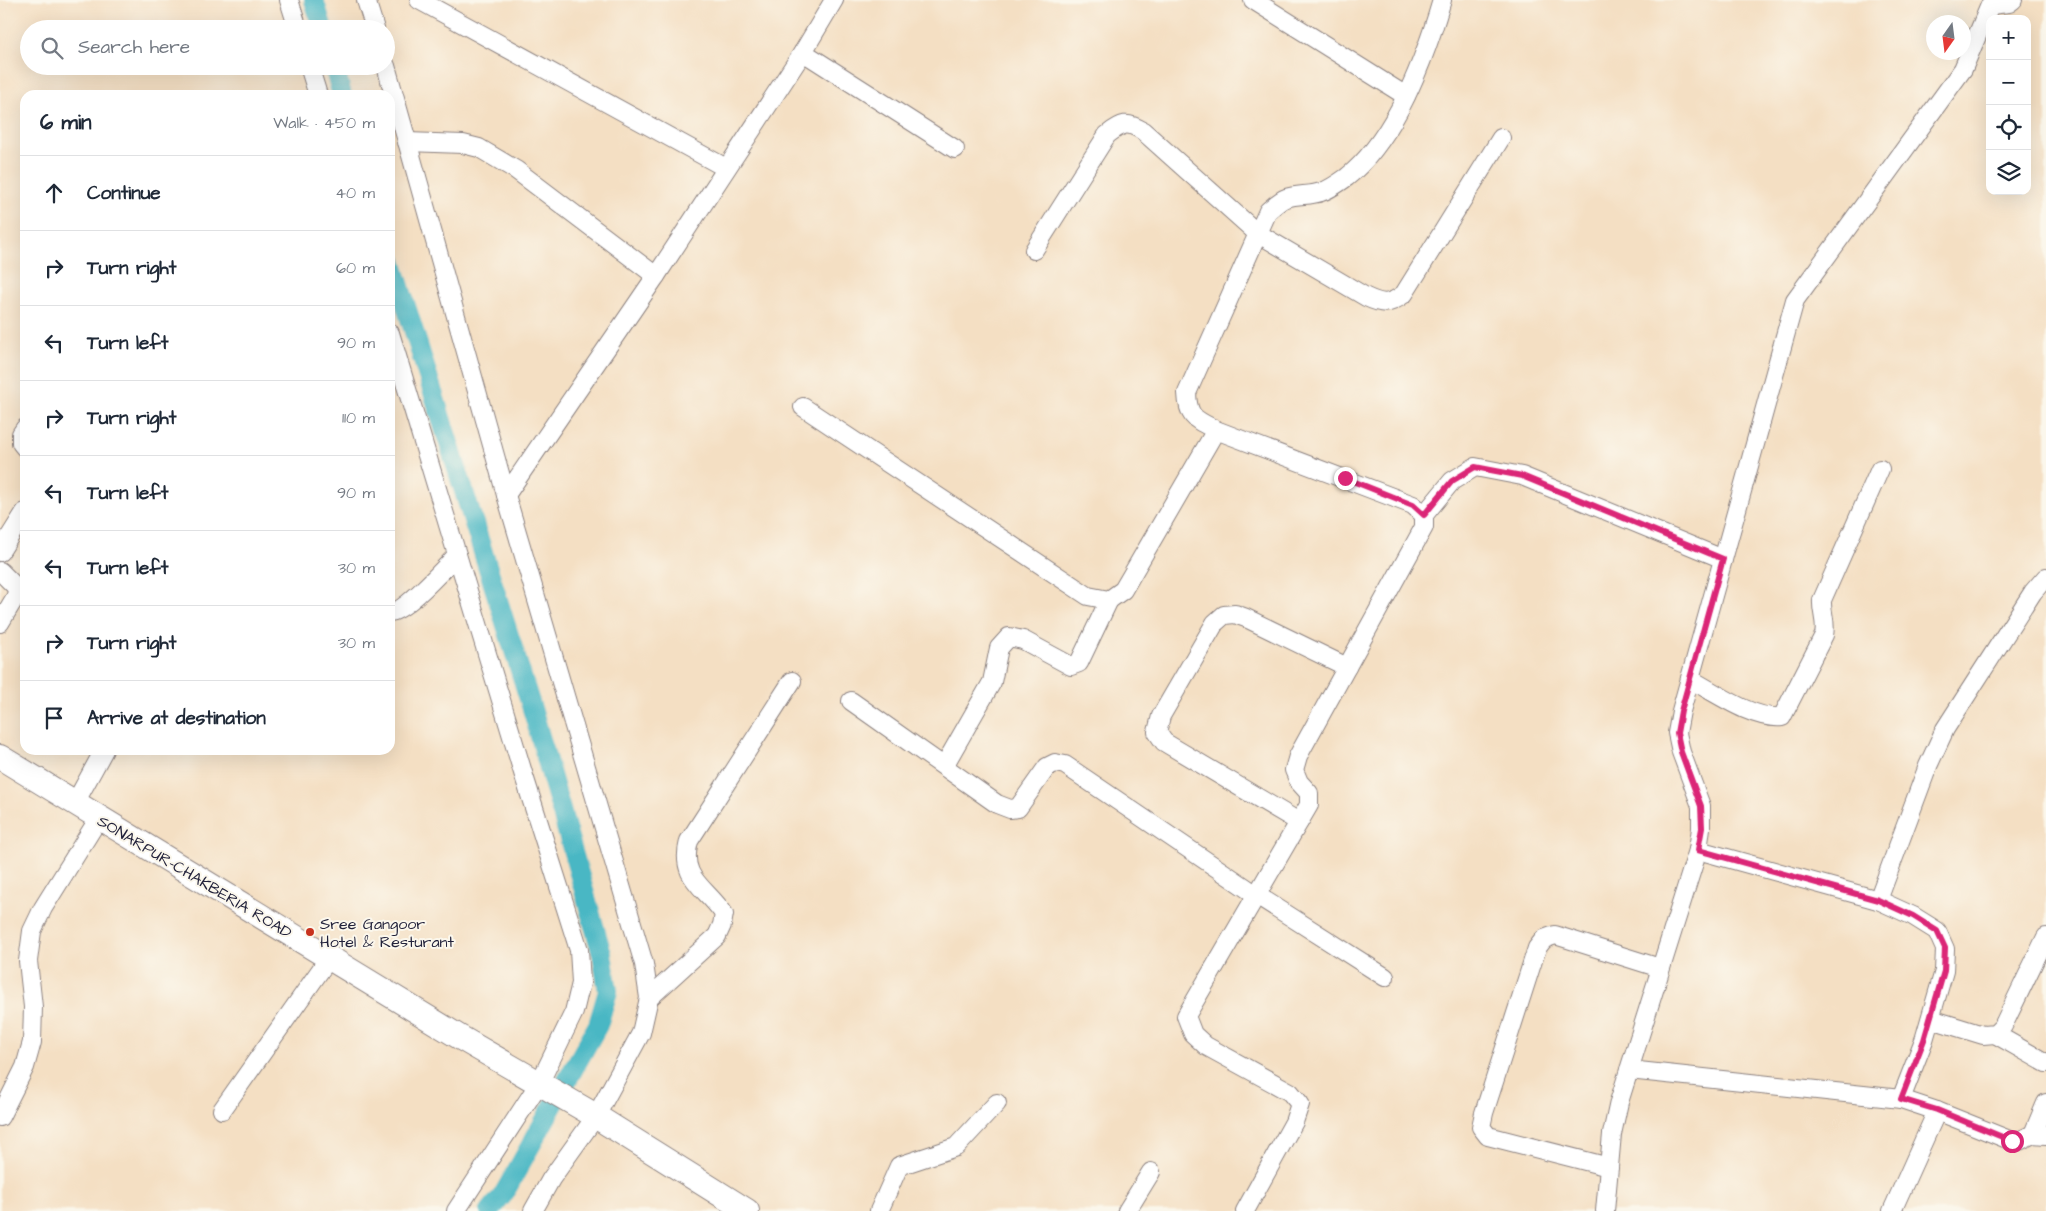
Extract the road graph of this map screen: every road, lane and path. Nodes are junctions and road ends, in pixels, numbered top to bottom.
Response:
1 (289, 0) edge
2 (366, 0) edge
3 (419, 0) edge
4 (834, 0) edge
5 (1253, 0) edge
6 (1442, 0) edge
7 (2013, 0) edge
8 (295, 20) edge
9 (372, 20) edge
10 (803, 52) junction
11 (312, 75) edge
12 (389, 75) edge
13 (316, 90) edge
14 (393, 90) edge
15 (1406, 96) junction
16 (395, 97) edge
17 (1501, 138) dead end
18 (408, 142) junction
19 (955, 149) dead end
20 (726, 168) junction
21 (1257, 234) junction
22 (1034, 250) dead end
23 (656, 276) junction
24 (395, 350) edge
25 (803, 407) dead end
26 (1216, 430) junction
27 (1880, 469) dead end
28 (506, 495) junction
29 (1424, 515) junction
30 (20, 520) edge
31 (0, 552) edge
32 (457, 555) junction
33 (1723, 559) junction
34 (0, 572) edge
35 (2046, 576) edge
36 (1109, 600) junction
37 (395, 612) edge
38 (0, 623) edge
39 (1347, 668) junction
40 (1690, 679) junction
41 (792, 681) dead end
42 (851, 701) dead end
43 (101, 755) edge
44 (0, 757) edge
45 (944, 766) junction
46 (75, 803) junction
47 (99, 818) junction
48 (1299, 822) junction
49 (1698, 850) junction
50 (1255, 894) junction
51 (1878, 900) junction
52 (2046, 937) edge
53 (330, 958) junction
54 (1660, 968) junction
55 (1384, 977) dead end
56 (649, 998) junction
57 (1931, 1019) junction
58 (1995, 1034) junction
59 (2046, 1063) edge
60 (1629, 1070) junction
61 (543, 1085) junction
62 (1901, 1099) junction
63 (997, 1103) dead end
64 (2046, 1103) edge
65 (222, 1110) dead end
66 (1937, 1110) junction
67 (592, 1114) junction
68 (0, 1117) edge
69 (2039, 1134) edge
70 (1608, 1167) junction
71 (1151, 1172) dead end
72 (456, 1211) edge
73 (533, 1211) edge
74 (748, 1211) edge
75 (878, 1211) edge
76 (1127, 1211) edge
77 (1245, 1211) edge
78 (1605, 1211) edge
79 (1892, 1211) edge

1 - 8 street
2 - 9 street
3 - 20 street
4 - 10 street
5 - 15 street
6 - 15 street
7 - 33 street
10 - 19 street
10 - 20 street
11 - 13 street
12 - 14 street
15 - 21 street
16 - 18 street
17 - 21 street
18 - 23 street
18 - 28 street
20 - 23 street
21 - 22 street
21 - 26 street
23 - 28 street
24 - 32 street
25 - 36 street
26 - 29 street
26 - 36 street
27 - 40 street
28 - 56 street
29 - 33 street
29 - 39 street
30 - 31 street
32 - 37 street
32 - 61 street
33 - 40 street
34 - 38 street
35 - 51 street
36 - 45 street
39 - 48 street
39 - 48 street
40 - 49 street
41 - 56 street
42 - 45 street
43 - 46 street
44 - 46 main road, SONARPUR-CHAKBERIA ROAD
45 - 50 street
46 - 47 main road, SONARPUR-CHAKBERIA ROAD
47 - 53 main road, SONARPUR-CHAKBERIA ROAD
47 - 68 street
48 - 50 street
49 - 51 street
49 - 54 street
50 - 55 street
50 - 77 street
51 - 57 street
52 - 58 street
53 - 61 main road, SONARPUR-CHAKBERIA ROAD
53 - 65 street
54 - 60 street
54 - 70 street
56 - 67 street
57 - 58 street
57 - 62 street
58 - 59 street
60 - 62 street
60 - 70 street
61 - 67 main road, SONARPUR-CHAKBERIA ROAD
61 - 72 street
62 - 66 street
63 - 75 street
64 - 69 street
66 - 69 street
66 - 79 street
67 - 73 street
67 - 74 main road
70 - 78 street
71 - 76 street

